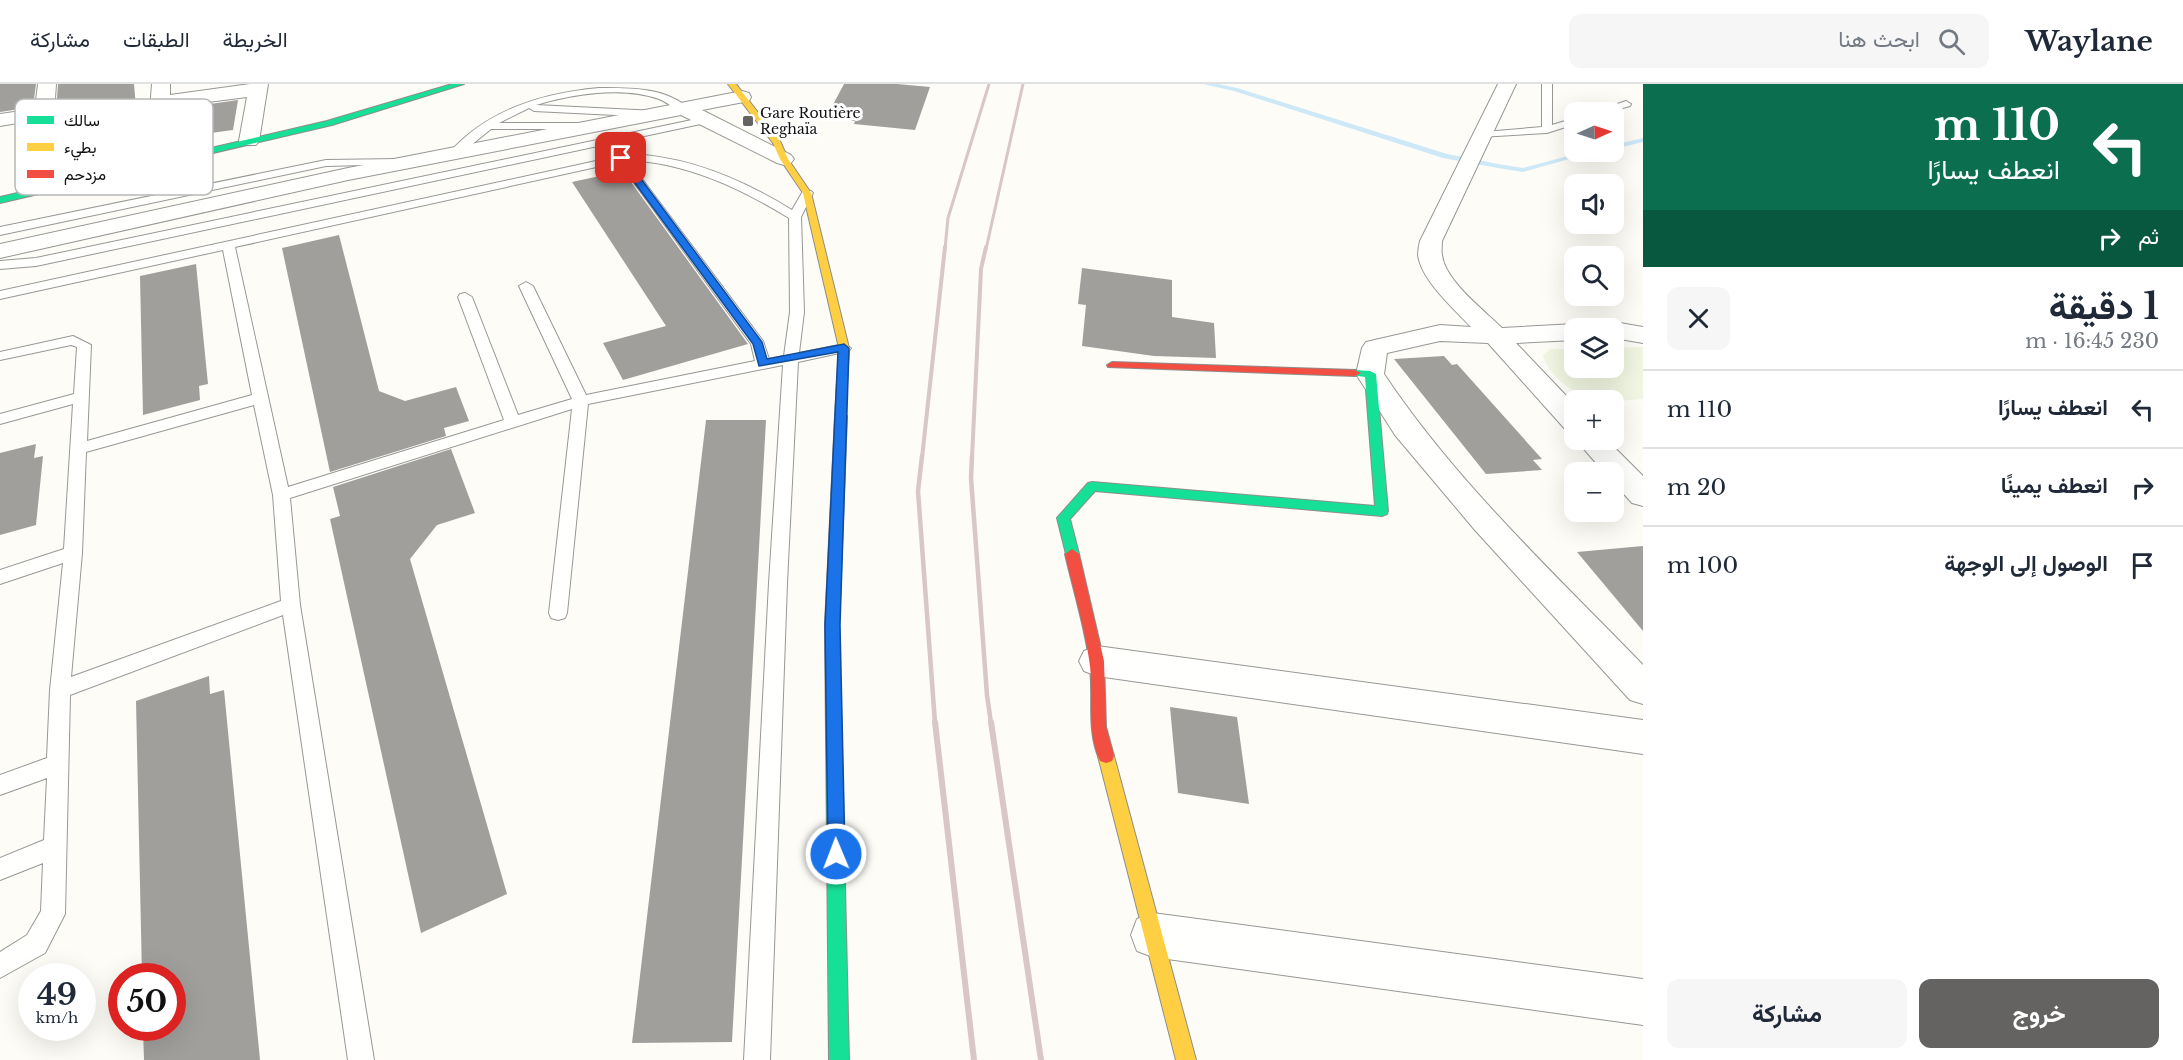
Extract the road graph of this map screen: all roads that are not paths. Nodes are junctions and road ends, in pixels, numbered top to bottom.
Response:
1 (68, 84) edge
2 (460, 84) edge
3 (1507, 84) edge
4 (1547, 84) edge
5 (47, 86) edge
6 (259, 87) edge
7 (737, 91) edge
8 (160, 93) edge
9 (520, 107) junction
10 (684, 109) junction
11 (658, 114) junction
12 (15, 118) edge
13 (0, 120) edge
14 (706, 120) junction
15 (1564, 125) edge
16 (489, 126) junction
17 (594, 126) junction
18 (1547, 130) junction
19 (249, 141) junction
20 (1480, 141) junction
21 (213, 149) edge
22 (455, 153) junction
23 (621, 158) junction
24 (784, 159) junction
25 (413, 162) junction
26 (213, 187) edge
27 (807, 193) junction
28 (23, 195) edge
29 (173, 195) edge
30 (0, 200) edge
31 (795, 216) junction
32 (0, 231) edge
33 (228, 244) junction
34 (0, 250) edge
35 (0, 265) edge
36 (526, 286) dead end
37 (0, 295) edge
38 (465, 297) dead end
39 (1624, 332) edge
40 (1564, 333) edge
41 (1643, 335) edge
42 (1495, 336) junction
43 (844, 348) junction
44 (0, 356) edge
45 (791, 357) junction
46 (763, 363) junction
47 (1112, 365) dead end
48 (1370, 374) junction
49 (82, 397) junction
50 (261, 398) junction
51 (581, 401) junction
52 (1564, 410) edge
53 (0, 419) edge
54 (513, 422) junction
55 (80, 448) junction
56 (1600, 450) edge
57 (281, 495) junction
58 (1643, 495) edge
59 (73, 554) junction
60 (0, 577) edge
61 (291, 604) junction
62 (558, 613) dead end
63 (1097, 661) junction
64 (1643, 689) edge
65 (60, 690) junction
66 (1643, 737) edge
67 (58, 764) junction
68 (0, 785) edge
69 (55, 848) junction
70 (0, 869) edge
71 (1153, 934) junction
72 (0, 966) edge
73 (1643, 1002) edge
74 (361, 1060) edge
75 (757, 1060) edge
76 (840, 1060) edge
77 (1186, 1060) edge

1 - 5 street
2 - 19 main road
3 - 20 street
4 - 18 lane
6 - 8 street
6 - 19 street
7 - 10 street
7 - 24 main road
9 - 10 lane
9 - 11 lane
9 - 16 lane
10 - 11 street
10 - 14 street
11 - 17 street
12 - 13 street
14 - 24 street
14 - 35 lane
15 - 18 lane
16 - 17 lane
16 - 22 lane
17 - 22 street
18 - 20 lane
19 - 21 main road
20 - 42 street
22 - 25 street
23 - 31 lane
23 - 33 lane
23 - 46 lane
24 - 27 main road
25 - 26 lane
25 - 34 street
27 - 31 lane
27 - 43 main road
28 - 30 main road
29 - 32 lane
31 - 45 lane
33 - 37 lane
33 - 50 lane
36 - 51 lane
38 - 54 lane
39 - 41 street
40 - 42 street
42 - 48 street
42 - 52 street
43 - 45 lane
43 - 76 main road
44 - 49 lane
45 - 46 lane
45 - 75 lane
46 - 51 lane
47 - 48 main road
48 - 63 main road
48 - 64 street
49 - 53 lane
49 - 55 lane
50 - 55 lane
50 - 57 lane
51 - 54 lane
51 - 62 lane
54 - 57 lane
55 - 59 lane
56 - 58 street
57 - 61 lane
59 - 60 lane
59 - 65 lane
61 - 65 lane
61 - 74 lane
63 - 66 street
63 - 71 main road
65 - 67 lane
67 - 68 lane
67 - 69 lane
69 - 70 lane
69 - 72 lane
71 - 73 street
71 - 77 main road

